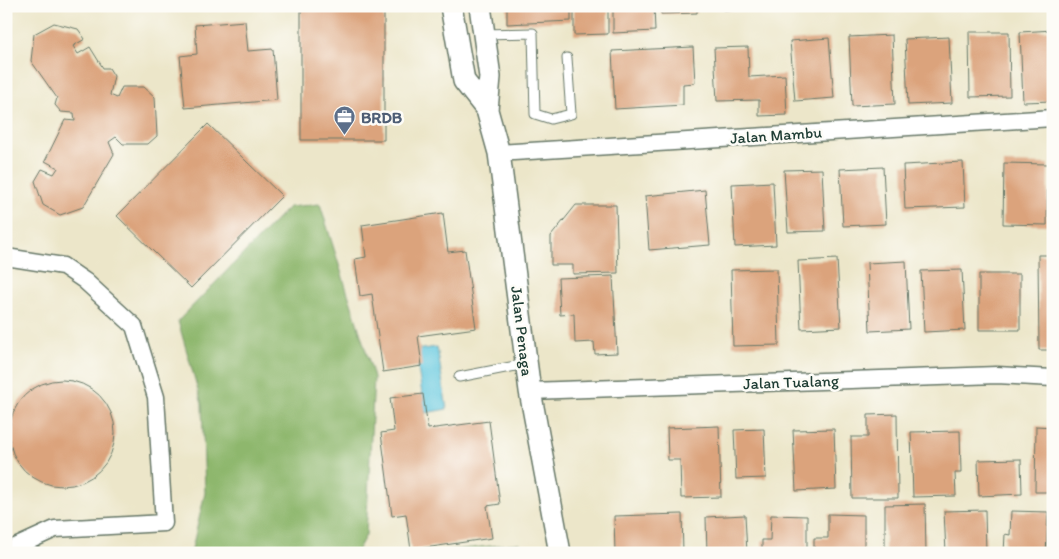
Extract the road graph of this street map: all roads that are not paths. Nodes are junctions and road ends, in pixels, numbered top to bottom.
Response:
1 (451, 6) edge
2 (480, 6) edge
3 (484, 34) junction
4 (567, 58) dead end
5 (486, 110) junction
6 (1053, 118) edge
7 (499, 154) junction
8 (6, 257) edge
9 (526, 364) junction
10 (459, 377) dead end
11 (1053, 378) edge
12 (530, 390) junction
13 (8, 553) edge
14 (560, 553) edge

1 - 5 street, Jalan Penaga
2 - 3 street, Jalan Penaga
3 - 4 lane
3 - 5 street, Jalan Penaga
5 - 7 street, Jalan Penaga
6 - 7 street, Jalan Mambu
7 - 9 street, Jalan Penaga
8 - 13 street
9 - 10 lane
9 - 12 street, Jalan Penaga
11 - 12 street, Jalan Tualang
12 - 14 street, Jalan Penaga

